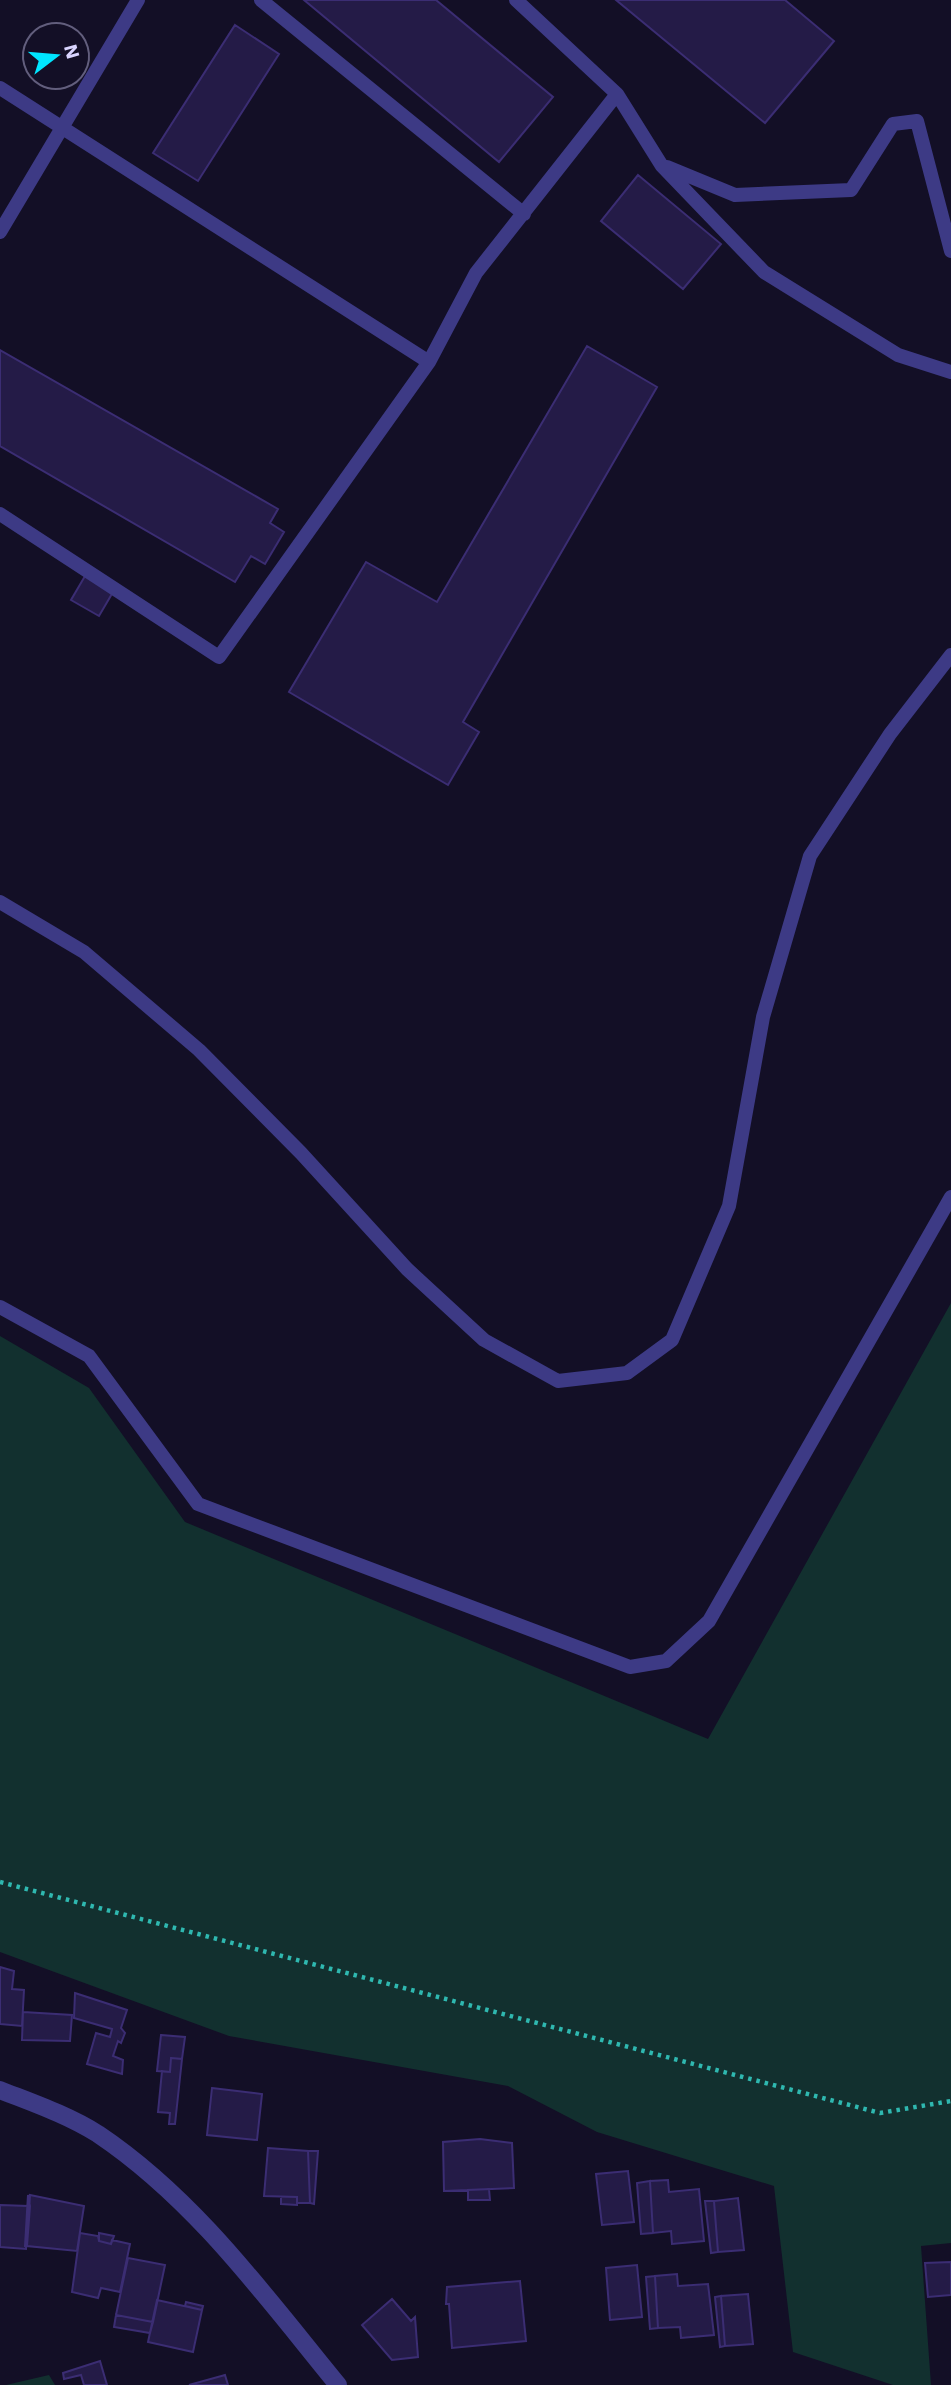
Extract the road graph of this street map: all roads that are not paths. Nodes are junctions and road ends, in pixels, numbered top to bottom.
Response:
1 (138, 0) edge
2 (261, 0) edge
3 (516, 0) edge
4 (0, 88) edge
5 (617, 94) junction
6 (64, 128) junction
7 (662, 166) junction
8 (524, 214) junction
9 (0, 232) edge
10 (951, 251) edge
11 (429, 362) junction
12 (951, 372) edge
13 (0, 514) edge
14 (951, 655) edge
15 (0, 902) edge
16 (951, 1197) edge
17 (0, 1307) edge
18 (0, 2090) edge
19 (338, 2385) edge

1 - 6 lane
2 - 8 lane
3 - 5 lane
4 - 6 lane
5 - 7 lane
5 - 8 lane
6 - 9 lane
6 - 11 lane
7 - 10 lane
7 - 12 lane
8 - 11 lane
11 - 13 lane
14 - 15 lane
16 - 17 lane
18 - 19 street

